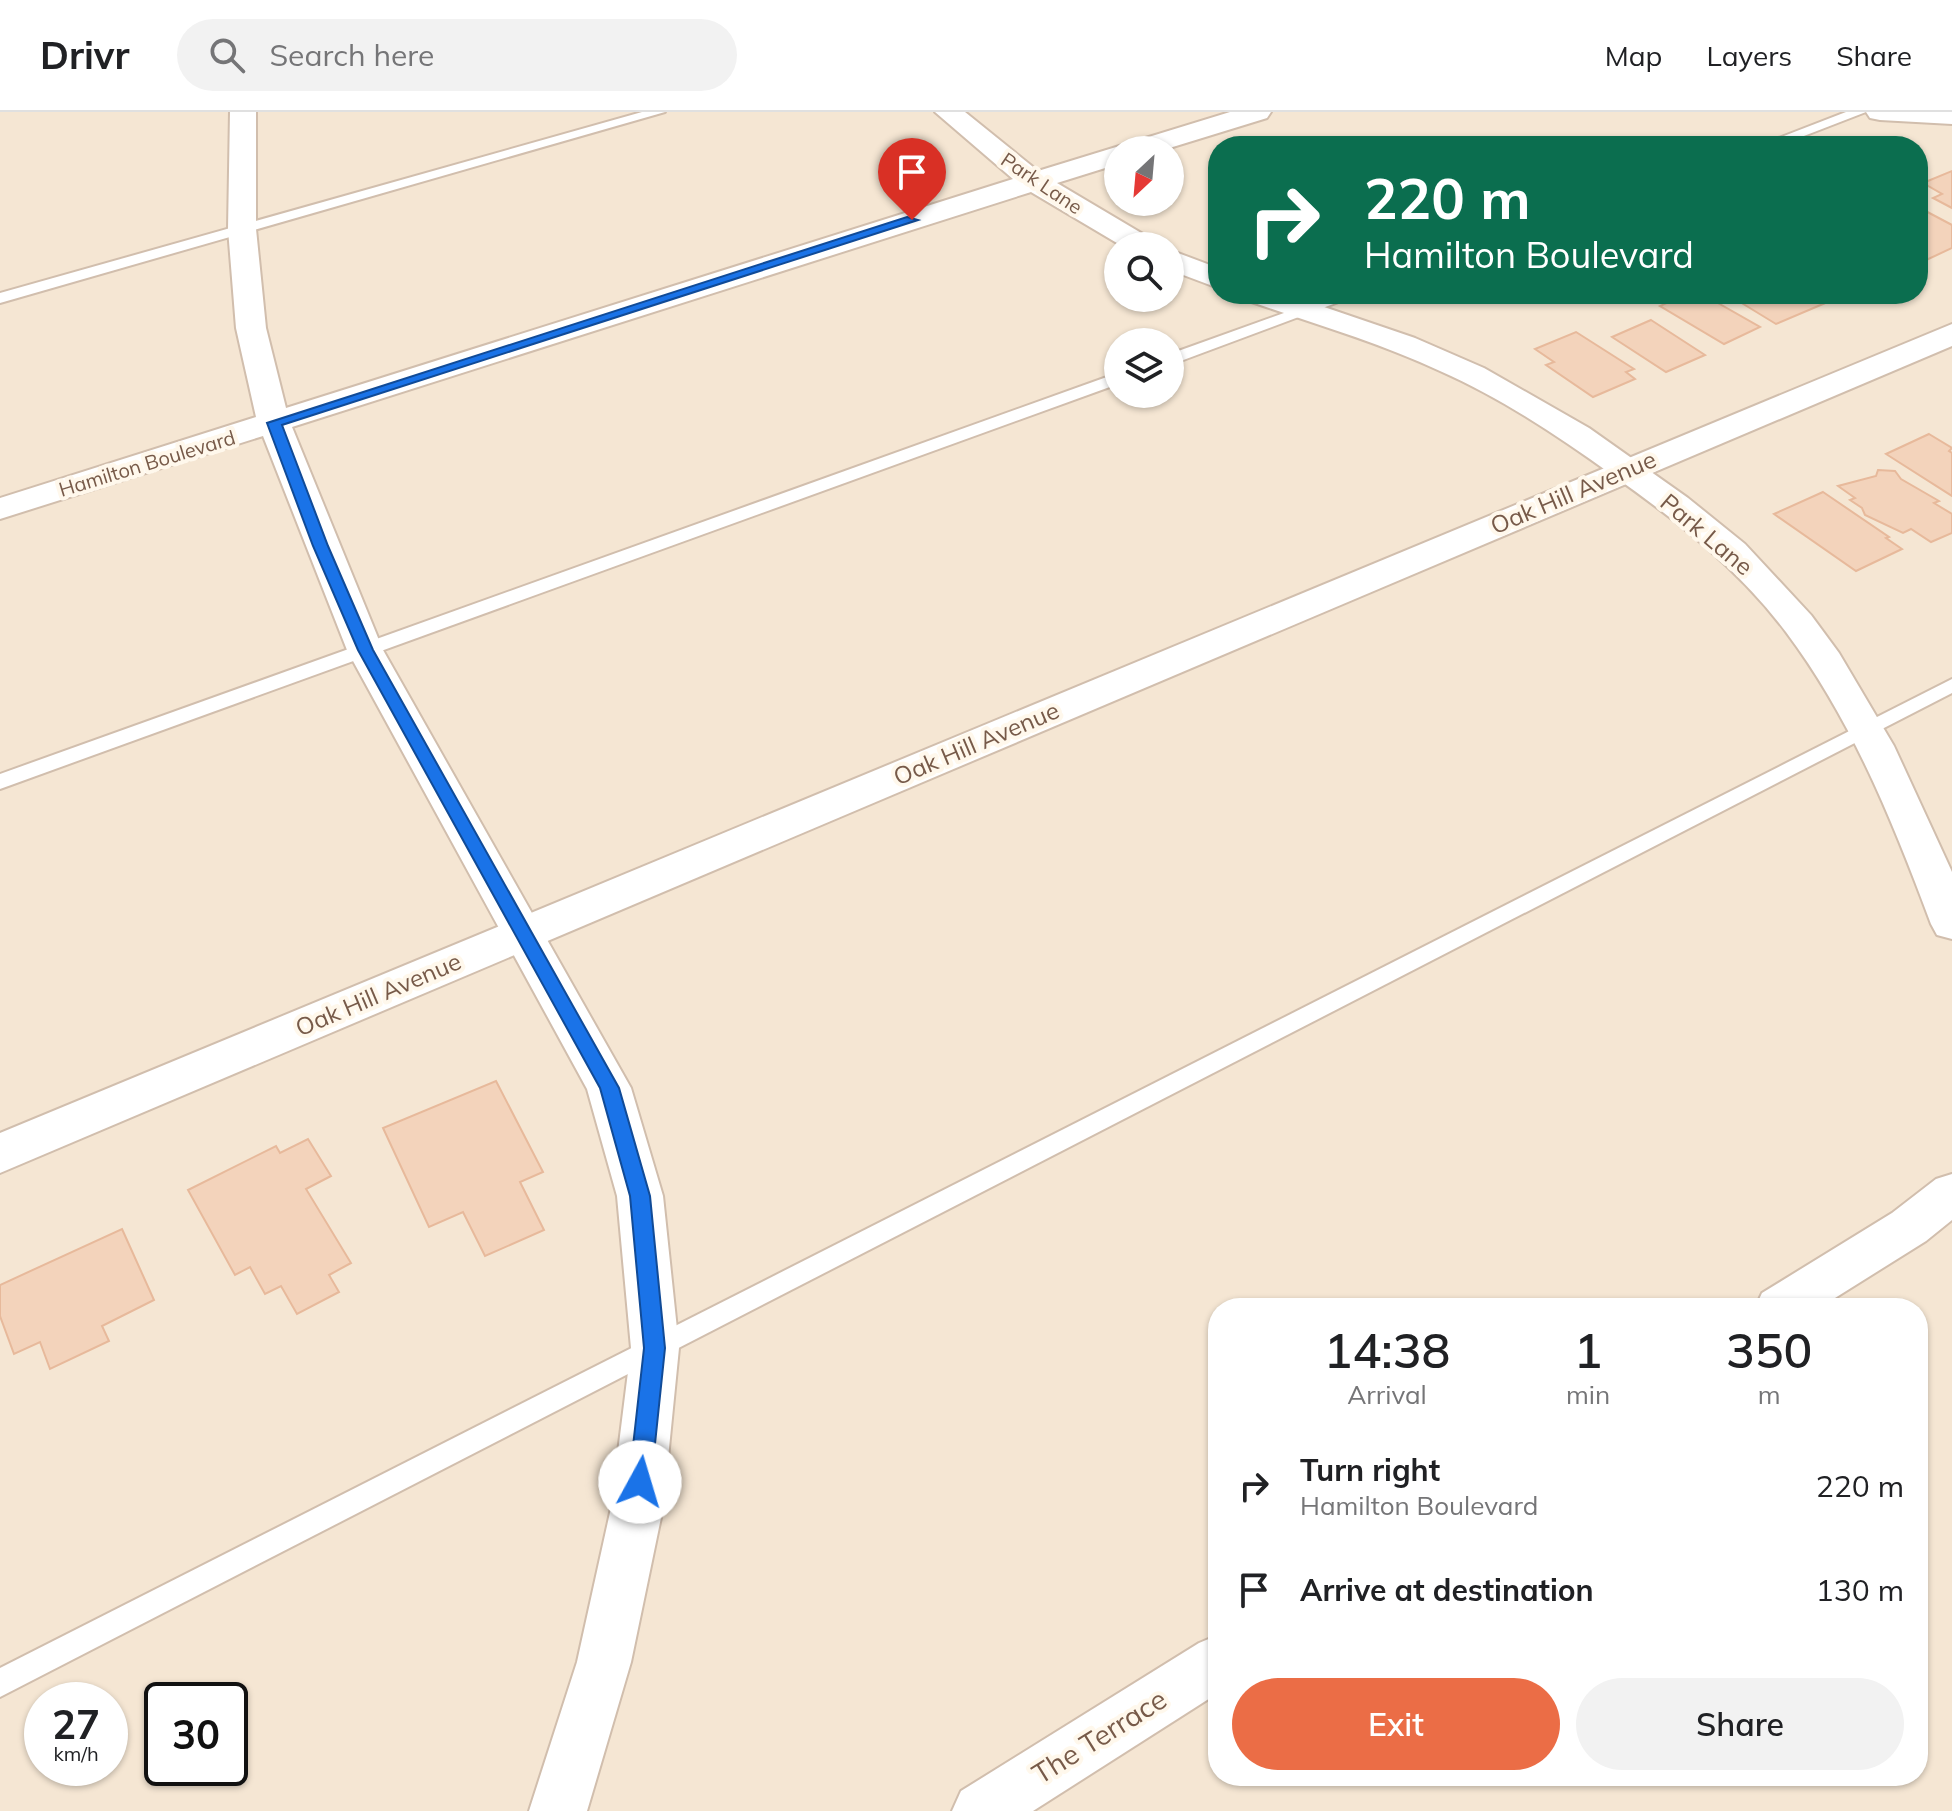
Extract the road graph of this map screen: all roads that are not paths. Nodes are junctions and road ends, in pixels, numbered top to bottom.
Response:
1 (243, 112) edge
2 (658, 112) edge
3 (948, 112) edge
4 (1258, 112) edge
5 (1859, 112) edge
6 (1880, 112) edge
7 (1952, 116) edge
8 (1180, 136) edge
9 (1793, 136) edge
10 (1104, 159) edge
11 (1033, 181) junction
12 (242, 229) junction
13 (1119, 232) edge
14 (1184, 265) edge
15 (1208, 275) edge
16 (0, 298) edge
17 (1285, 304) edge
18 (1324, 304) edge
19 (1305, 311) junction
20 (1952, 334) edge
21 (1184, 355) edge
22 (1104, 383) edge
23 (274, 423) junction
24 (1627, 470) junction
25 (0, 509) edge
26 (365, 650) junction
27 (1952, 685) edge
28 (1866, 729) junction
29 (0, 782) edge
30 (1952, 924) edge
31 (525, 932) junction
32 (0, 1154) edge
33 (1952, 1193) edge
34 (1795, 1298) edge
35 (655, 1348) junction
36 (1208, 1668) edge
37 (0, 1683) edge
38 (558, 1811) edge
39 (981, 1811) edge

1 - 12 street
2 - 12 lane
3 - 11 street, Park Lane
4 - 8 street
5 - 9 lane
6 - 7 street
10 - 11 street, Hamilton Boulevard
11 - 13 street, Park Lane
11 - 23 street, Hamilton Boulevard
12 - 16 lane
12 - 23 street
14 - 15 street
17 - 19 street, Park Lane
18 - 19 lane
19 - 21 lane
19 - 24 street, Park Lane
20 - 24 street, Oak Hill Avenue
22 - 26 lane
23 - 25 street, Hamilton Boulevard
23 - 26 street
24 - 28 street, Park Lane
24 - 31 street, Oak Hill Avenue
26 - 29 lane
26 - 31 street
27 - 28 lane
28 - 30 street, Park Lane
28 - 35 lane
31 - 32 street, Oak Hill Avenue
31 - 35 street
33 - 34 street
35 - 37 lane
35 - 38 street
36 - 39 street, The Terrace

